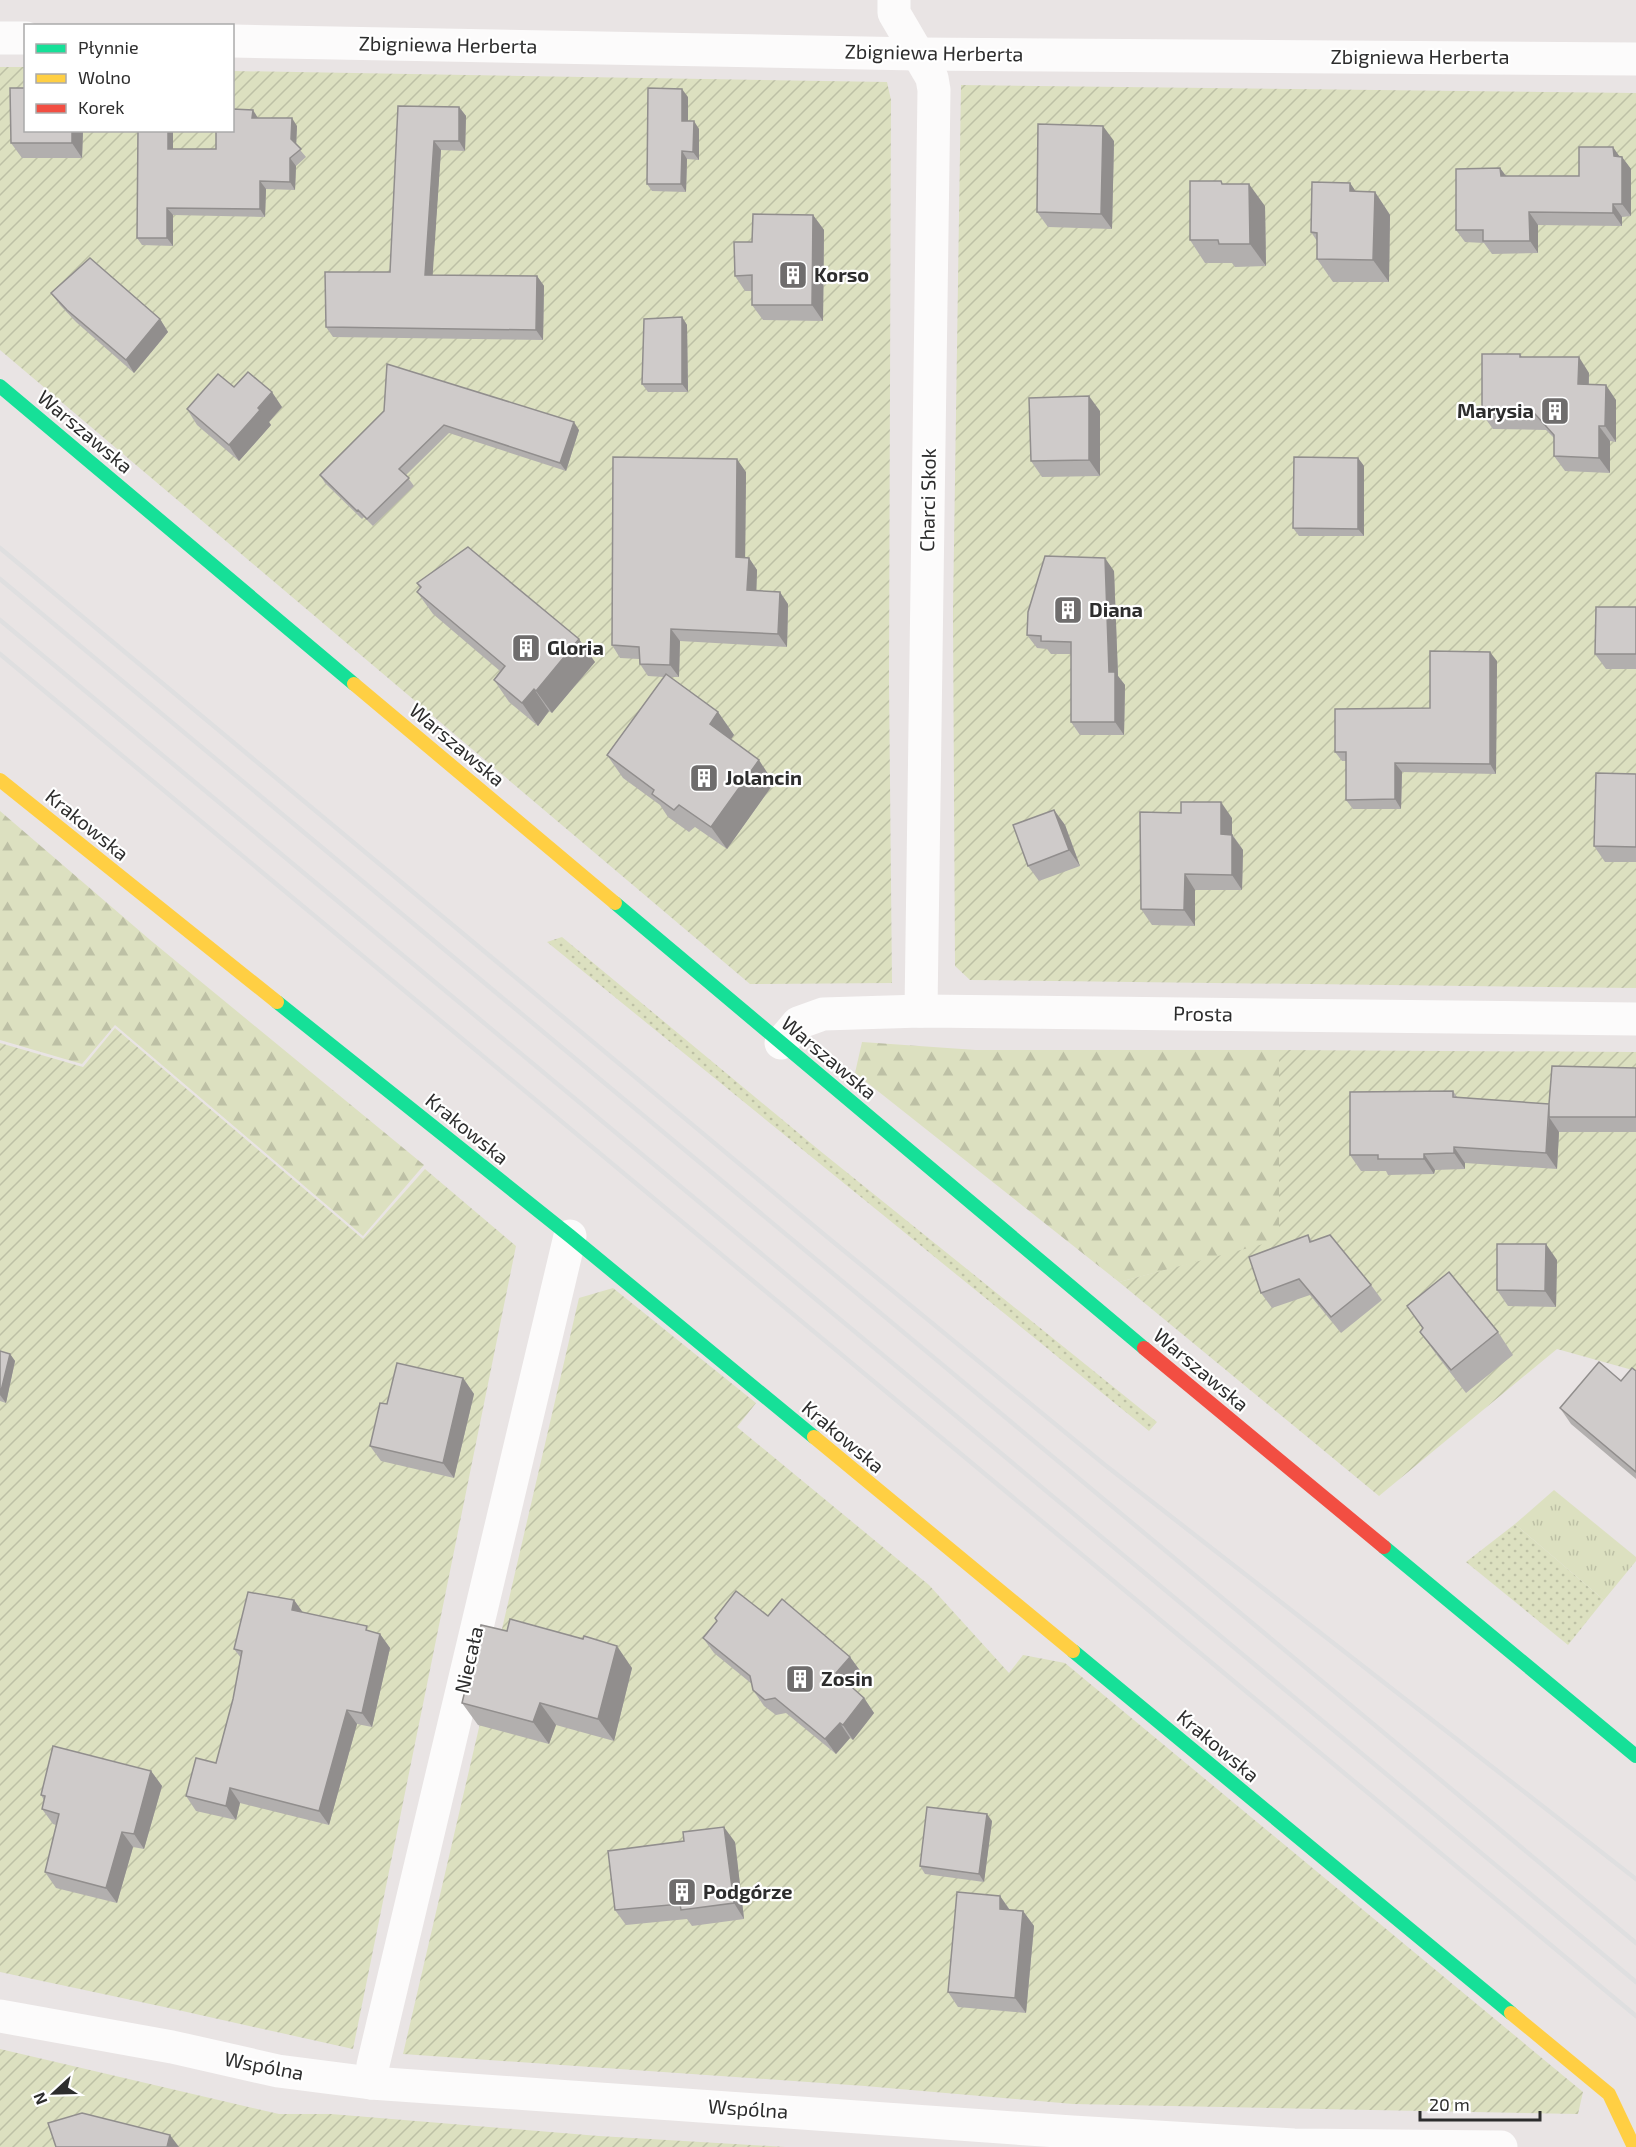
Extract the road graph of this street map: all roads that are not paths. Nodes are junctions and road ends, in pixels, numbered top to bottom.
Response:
1 (894, 0) edge
2 (0, 38) edge
3 (24, 38) edge
4 (234, 41) edge
5 (917, 54) junction
6 (1636, 59) edge
7 (0, 386) edge
8 (0, 780) edge
9 (921, 1011) junction
10 (1636, 1019) edge
11 (781, 1043) junction
12 (570, 1236) junction
13 (1636, 1756) edge
14 (0, 2016) edge
15 (371, 2083) junction
16 (1625, 2146) edge
17 (1501, 2147) edge

1 - 5 street, Charci Skok
2 - 3 street
4 - 5 street, Zbigniewa Herberta
5 - 6 street, Zbigniewa Herberta
5 - 9 street, Charci Skok
7 - 11 street, Warszawska
8 - 12 street, Krakowska
9 - 10 street, Prosta
9 - 11 street, Prosta
11 - 13 street, Warszawska
12 - 15 street, Niecała
12 - 16 street, Krakowska
14 - 15 street, Wspólna
15 - 17 street, Wspólna

